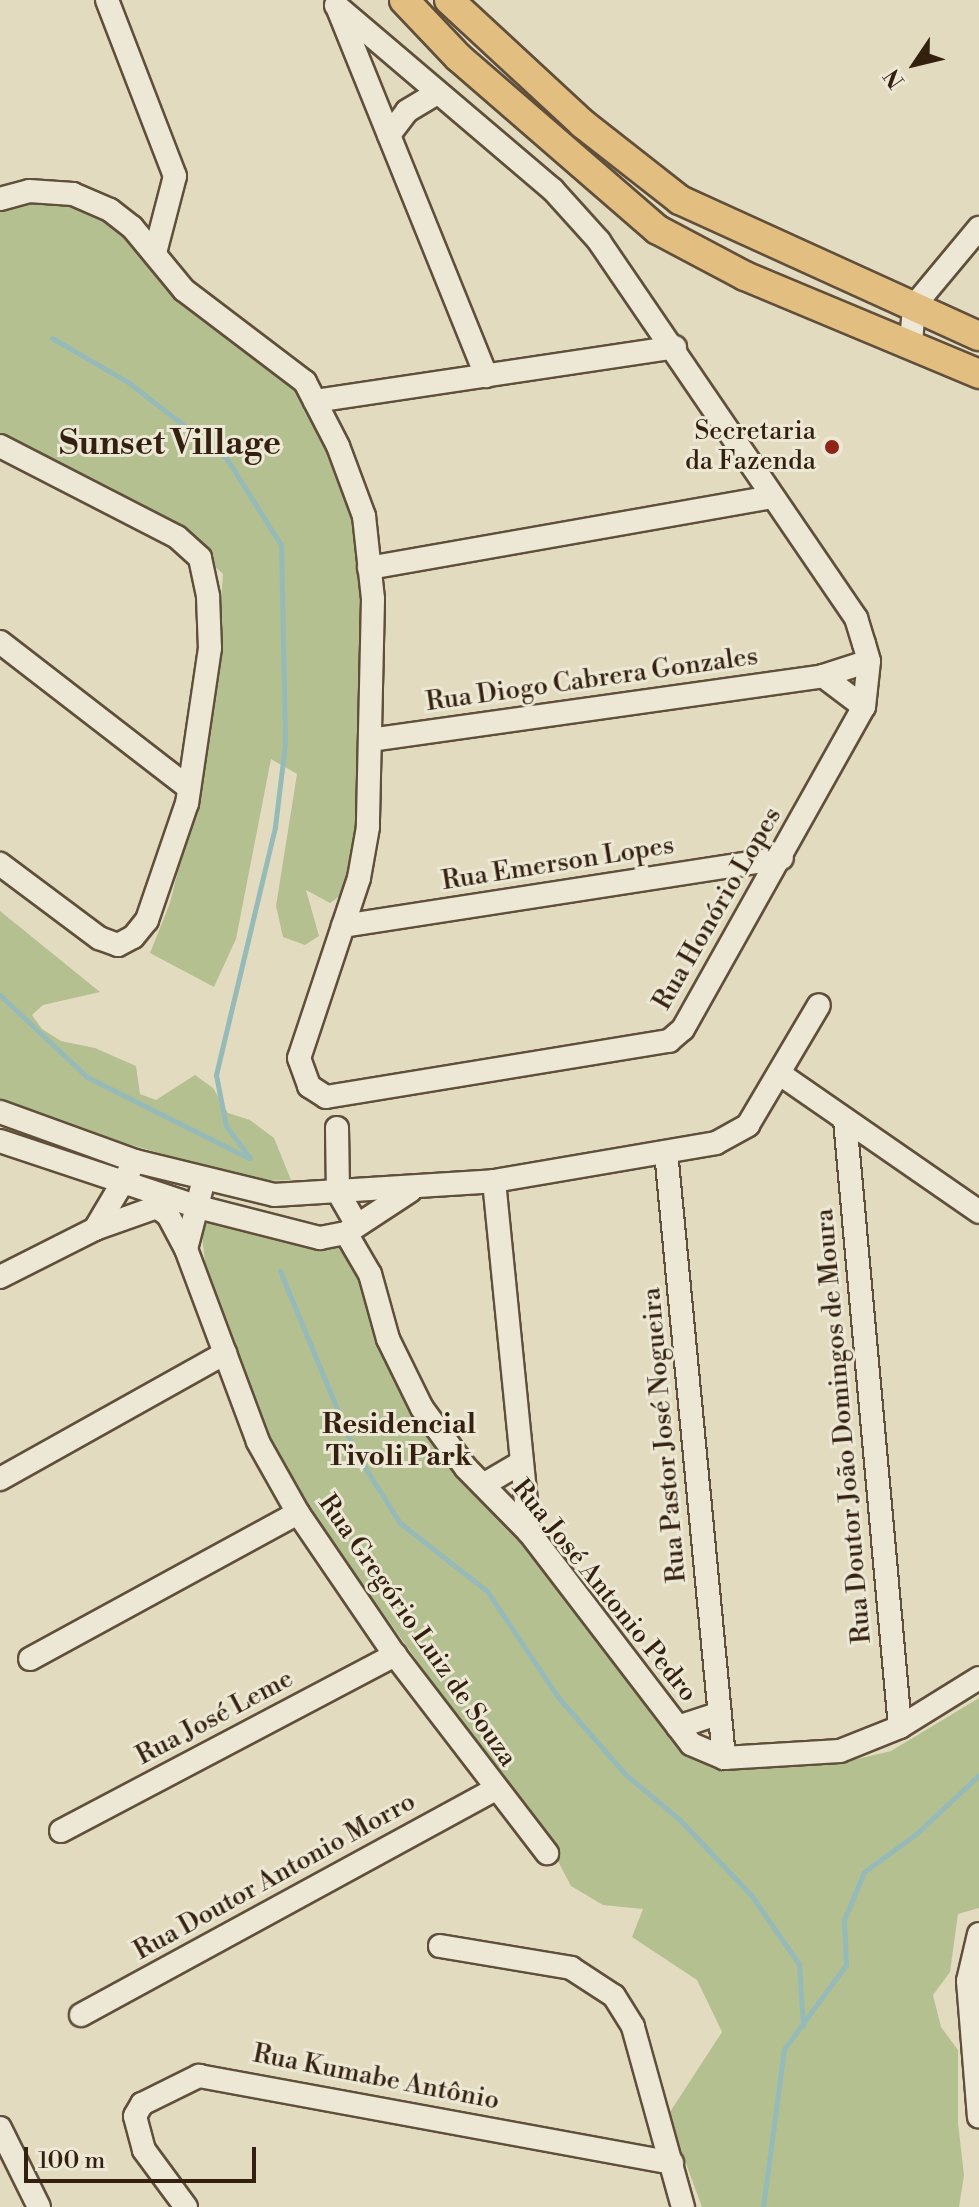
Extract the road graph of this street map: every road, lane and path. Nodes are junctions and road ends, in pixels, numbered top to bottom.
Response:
1 (107, 0) edge
2 (404, 0) edge
3 (449, 0) edge
4 (335, 2) edge
5 (437, 93) junction
6 (389, 135) junction
7 (0, 199) edge
8 (979, 228) edge
9 (155, 253) junction
10 (914, 306) junction
11 (979, 336) edge
12 (911, 342) junction
13 (675, 347) junction
14 (979, 374) edge
15 (486, 376) junction
16 (315, 401) junction
17 (0, 446) edge
18 (772, 497) junction
19 (369, 568) junction
20 (0, 642) edge
21 (869, 661) junction
22 (823, 676) junction
23 (864, 707) junction
24 (370, 740) junction
25 (189, 788) junction
26 (782, 858) junction
27 (0, 864) edge
28 (343, 926) junction
29 (819, 1005) dead end
30 (780, 1074) junction
31 (0, 1112) edge
32 (845, 1120) junction
33 (337, 1128) dead end
34 (0, 1141) edge
35 (666, 1152) junction
36 (135, 1161) junction
37 (204, 1179) junction
38 (494, 1181) junction
39 (122, 1182) junction
40 (417, 1187) junction
41 (338, 1192) junction
42 (198, 1207) junction
43 (979, 1212) edge
44 (358, 1224) junction
45 (95, 1229) junction
46 (186, 1249) junction
47 (370, 1274) junction
48 (0, 1277) edge
49 (225, 1353) junction
50 (522, 1462) junction
51 (0, 1479) edge
52 (483, 1485) junction
53 (298, 1513) junction
54 (529, 1532) junction
55 (395, 1655) junction
56 (30, 1659) dead end
57 (979, 1678) edge
58 (720, 1713) junction
59 (678, 1727) junction
60 (900, 1727) junction
61 (724, 1758) junction
62 (495, 1789) junction
63 (61, 1831) dead end
64 (547, 1853) dead end
65 (979, 1934) edge
66 (440, 1946) dead end
67 (975, 1968) edge
68 (81, 2015) dead end
69 (977, 2047) edge
70 (655, 2117) junction
71 (979, 2117) edge
72 (0, 2128) edge
73 (619, 2153) junction
74 (672, 2163) junction
75 (39, 2207) edge
76 (186, 2207) edge
77 (683, 2207) edge

1 - 9 street
2 - 12 main road
3 - 10 main road
4 - 5 street
4 - 6 street
5 - 6 street
5 - 13 street
6 - 15 street
7 - 9 street
8 - 10 street
9 - 16 street
10 - 11 main road
10 - 12 street
12 - 14 main road
13 - 15 street
13 - 18 street
15 - 16 street
16 - 19 street
17 - 25 street
18 - 19 street
18 - 21 street
19 - 24 street
20 - 25 street
21 - 22 street, Rua Diogo Cabrera Gonzales
21 - 23 street, Rua Honório Lopes
22 - 23 street
22 - 24 street, Rua Diogo Cabrera Gonzales
23 - 26 street, Rua Honório Lopes
24 - 28 street
25 - 27 street
26 - 28 street, Rua Emerson Lopes
26 - 28 street, Rua Honório Lopes
29 - 30 street
30 - 32 street
30 - 35 street
31 - 36 street
32 - 43 street
32 - 60 street, Rua Doutor João Domingos de Moura
33 - 41 street, Rua José Antonio Pedro
34 - 39 street
35 - 38 street
35 - 58 street, Rua Pastor José Nogueira
36 - 37 street
36 - 39 street
37 - 41 street
37 - 42 street
38 - 40 street
38 - 50 street
39 - 42 street
39 - 45 street
40 - 41 street
40 - 44 street
41 - 44 street, Rua José Antonio Pedro
42 - 44 street
42 - 46 street
44 - 47 street, Rua José Antonio Pedro
44 - 47 street, Rua José Antonio Pedro
45 - 46 street, Rua Gregório Luiz de Souza
45 - 48 street
46 - 49 street, Rua Gregório Luiz de Souza
47 - 52 street, Rua José Antonio Pedro
49 - 51 street
49 - 53 street, Rua Gregório Luiz de Souza
50 - 52 street
50 - 54 street
52 - 54 street, Rua José Antonio Pedro
53 - 55 street, Rua Gregório Luiz de Souza
53 - 56 street
54 - 59 street, Rua José Antonio Pedro
55 - 62 street, Rua Gregório Luiz de Souza
55 - 63 street, Rua José Leme
57 - 60 street
58 - 59 street
58 - 61 street, Rua Pastor José Nogueira
59 - 61 street, Rua José Antonio Pedro
60 - 61 street
62 - 64 street, Rua Gregório Luiz de Souza
62 - 68 street, Rua Doutor Antonio Morro
65 - 67 street
66 - 70 street
67 - 69 street
69 - 71 street
70 - 73 street
70 - 74 street
72 - 75 street
73 - 74 street, Rua Kumabe Antônio
73 - 76 street, Rua Kumabe Antônio
74 - 77 street

